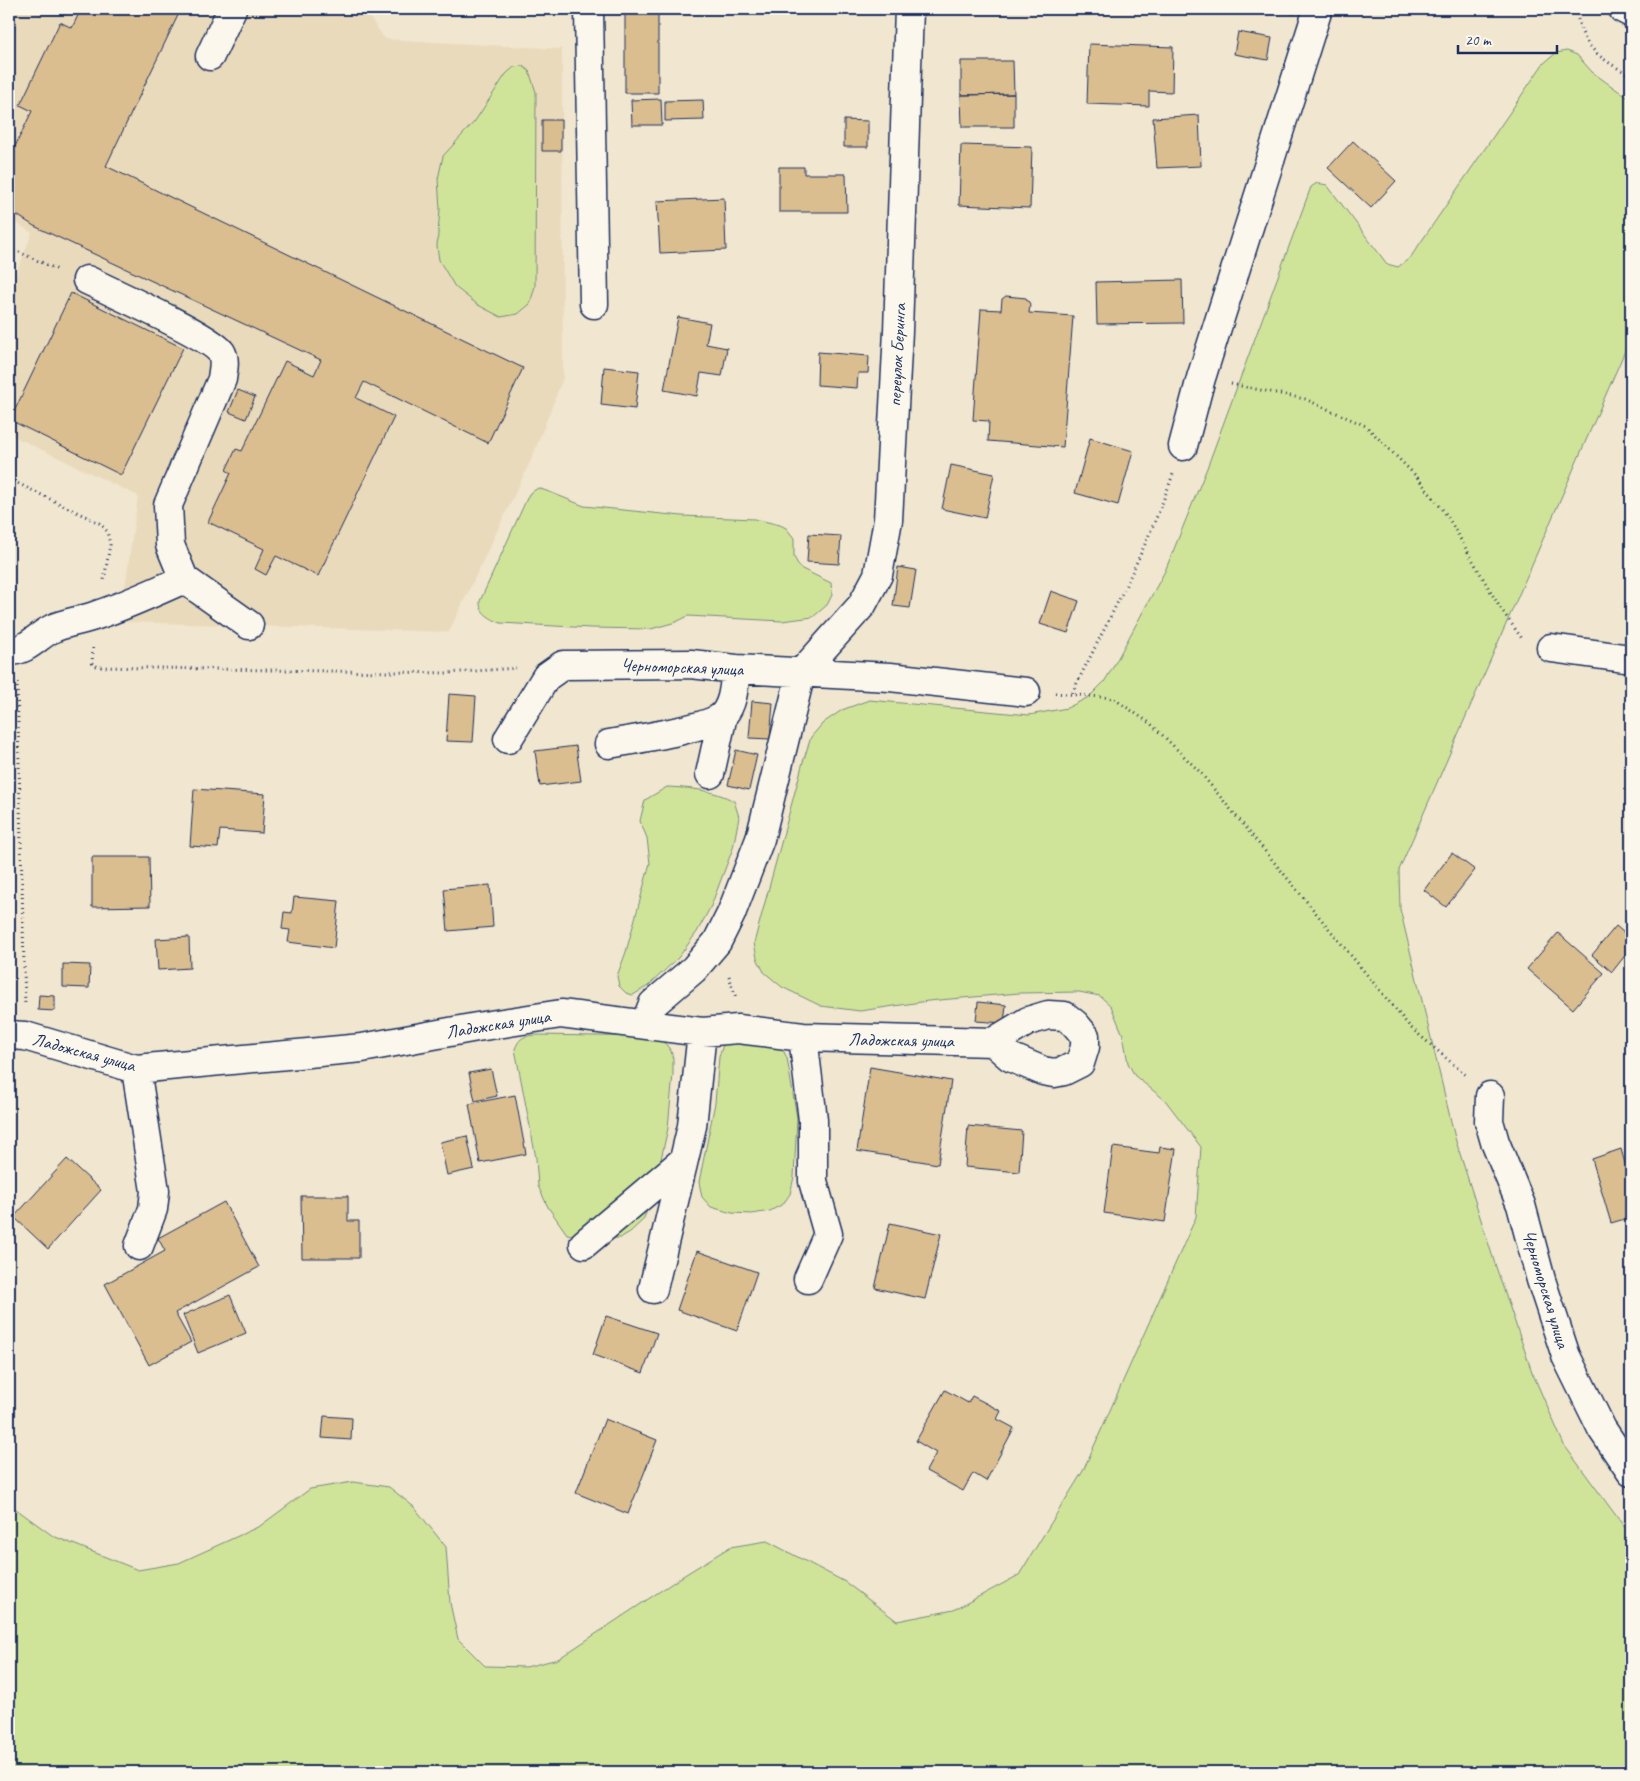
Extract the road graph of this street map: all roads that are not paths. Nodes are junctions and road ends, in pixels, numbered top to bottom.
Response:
1 (232, 9) edge
2 (589, 9) edge
3 (909, 9) edge
4 (1318, 9) edge
5 (1623, 9) edge
6 (1631, 13) edge
7 (210, 56) dead end
8 (87, 280) dead end
9 (594, 304) dead end
10 (1183, 446) road end
11 (184, 579) junction
12 (249, 625) dead end
13 (1551, 648) road end
14 (12, 651) edge
15 (1631, 659) edge
16 (736, 669) junction
17 (801, 672) junction
18 (1026, 692) road end
19 (723, 715) junction
20 (508, 738) dead end
21 (609, 744) dead end
22 (710, 774) dead end
23 (645, 1024) junction
24 (702, 1032) junction
25 (17, 1035) edge
26 (803, 1038) junction
27 (993, 1042) dead end
28 (136, 1069) junction
29 (1490, 1096) road end
30 (683, 1161) junction
31 (584, 1244) dead end
32 (139, 1246) dead end
33 (808, 1279) dead end
34 (653, 1289) dead end
35 (1631, 1472) edge

1 - 7 lane
2 - 9 lane
3 - 17 lane, переулок Беринга
4 - 10 lane
5 - 6 lane
8 - 11 lane
11 - 12 lane
11 - 14 lane
13 - 15 lane
16 - 17 lane, Черноморская улица
16 - 19 lane
16 - 20 lane, Черноморская улица
17 - 18 lane, Черноморская улица
17 - 23 lane
19 - 21 lane
19 - 22 lane
23 - 24 lane, Ладожская улица
23 - 28 lane, Ладожская улица
24 - 26 lane, Ладожская улица
24 - 30 lane
25 - 28 lane, Ладожская улица
26 - 27 lane, Ладожская улица
26 - 33 lane
28 - 32 lane
29 - 35 lane, Черноморская улица
30 - 31 lane
30 - 34 lane

